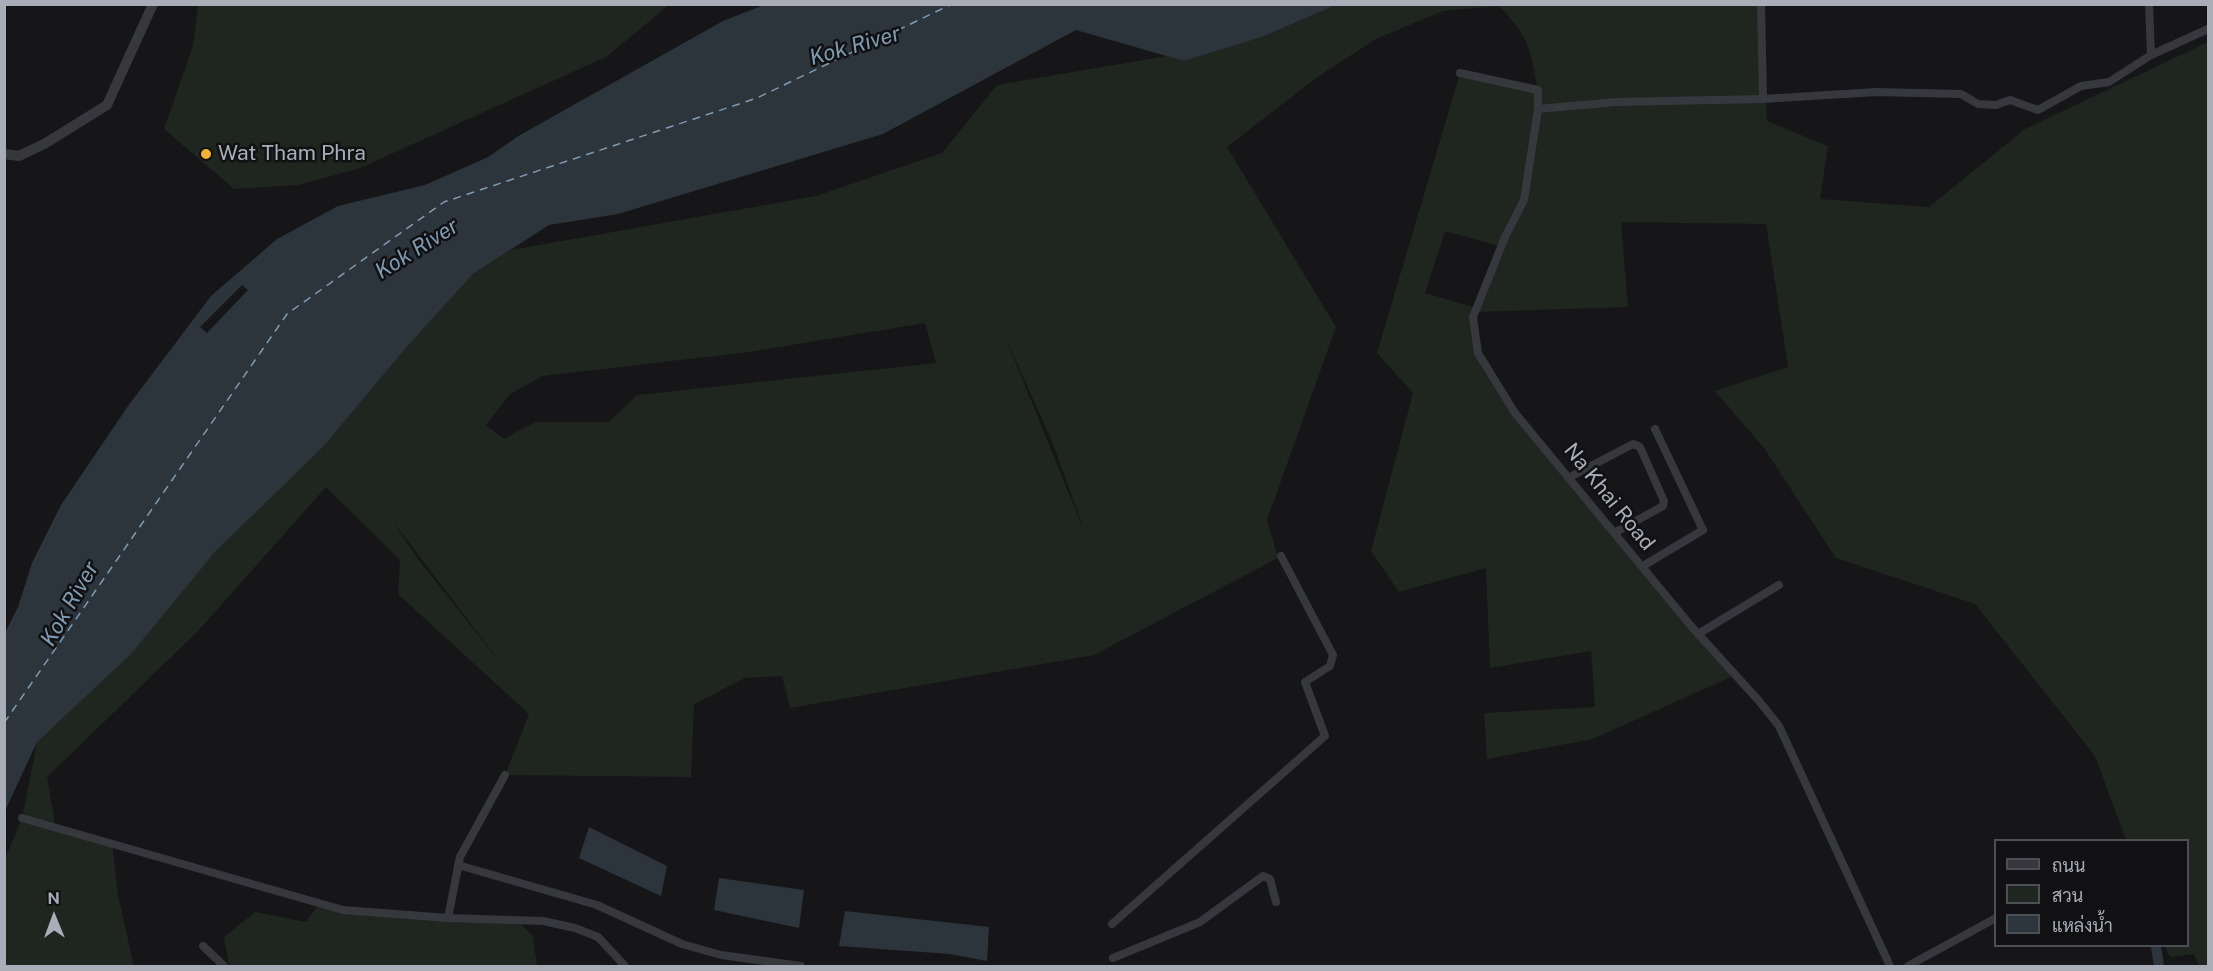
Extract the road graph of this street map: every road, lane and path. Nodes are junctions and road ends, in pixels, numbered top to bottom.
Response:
1 (153, 4) edge
2 (1761, 4) edge
3 (2149, 4) edge
4 (2208, 29) edge
5 (2151, 55) junction
6 (1460, 73) dead end
7 (1763, 99) junction
8 (1538, 109) junction
9 (4, 154) edge
10 (1656, 429) dead end
11 (1570, 477) junction
12 (1616, 532) junction
13 (1281, 556) dead end
14 (1643, 566) junction
15 (1779, 585) dead end
16 (1698, 634) junction
17 (505, 775) dead end
18 (22, 818) dead end
19 (458, 865) junction
20 (1276, 902) dead end
21 (448, 918) junction
22 (1994, 919) edge
23 (1112, 924) dead end
24 (204, 946) dead end
25 (1113, 958) dead end
26 (224, 966) edge
27 (626, 966) edge
28 (801, 966) edge
29 (1890, 966) edge
30 (1908, 966) edge

1 - 9 street
2 - 7 street
3 - 5 street
4 - 5 street
5 - 7 street
6 - 8 street
7 - 8 street
8 - 11 street, Na Khai Road
10 - 14 street
11 - 12 street, Na Khai Road
11 - 12 street
12 - 14 street, Na Khai Road
13 - 23 street
14 - 16 street, Na Khai Road
15 - 16 street
16 - 29 street, Na Khai Road
17 - 19 street
18 - 21 street
19 - 21 street
19 - 28 street
20 - 25 street
21 - 27 street
22 - 30 street
24 - 26 street

